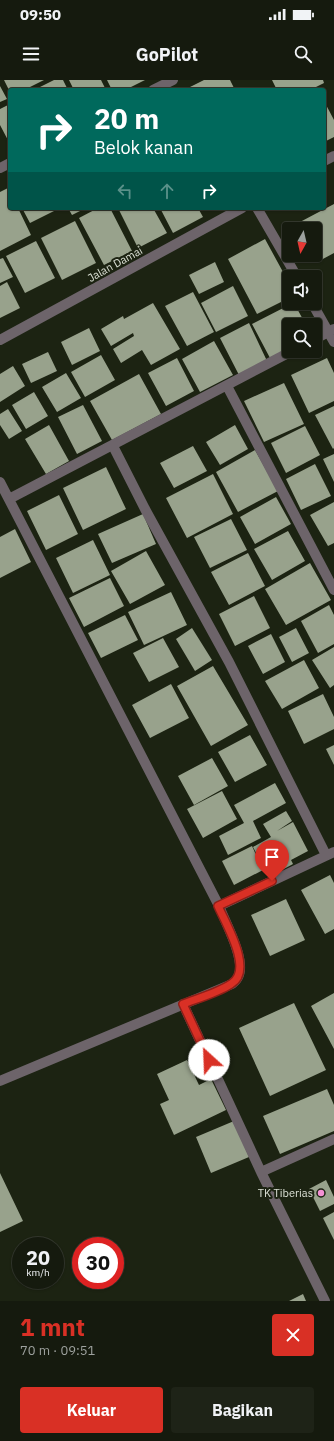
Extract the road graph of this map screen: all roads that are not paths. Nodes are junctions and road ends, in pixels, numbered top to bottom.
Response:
1 (173, 80) edge
2 (157, 88) edge
3 (238, 210) edge
4 (258, 210) edge
5 (293, 270) edge
6 (317, 310) edge
7 (331, 330) edge
8 (322, 335) edge
9 (0, 340) edge
10 (334, 342) edge
11 (282, 356) edge
12 (227, 386) junction
13 (112, 446) junction
14 (0, 482) edge
15 (9, 499) junction
16 (334, 590) edge
17 (330, 854) edge
18 (218, 906) junction
19 (183, 1004) junction
20 (0, 1081) edge
21 (334, 1139) edge
22 (261, 1172) junction
23 (325, 1301) edge

1 - 2 street
3 - 9 street, Jalan Damai
4 - 5 street
6 - 7 street
7 - 8 street
7 - 10 street
11 - 12 street
12 - 13 street
12 - 16 street
13 - 15 street
13 - 17 street
14 - 15 street
15 - 18 street
17 - 18 street
18 - 19 street
19 - 20 street
19 - 22 street
21 - 22 street
22 - 23 street

